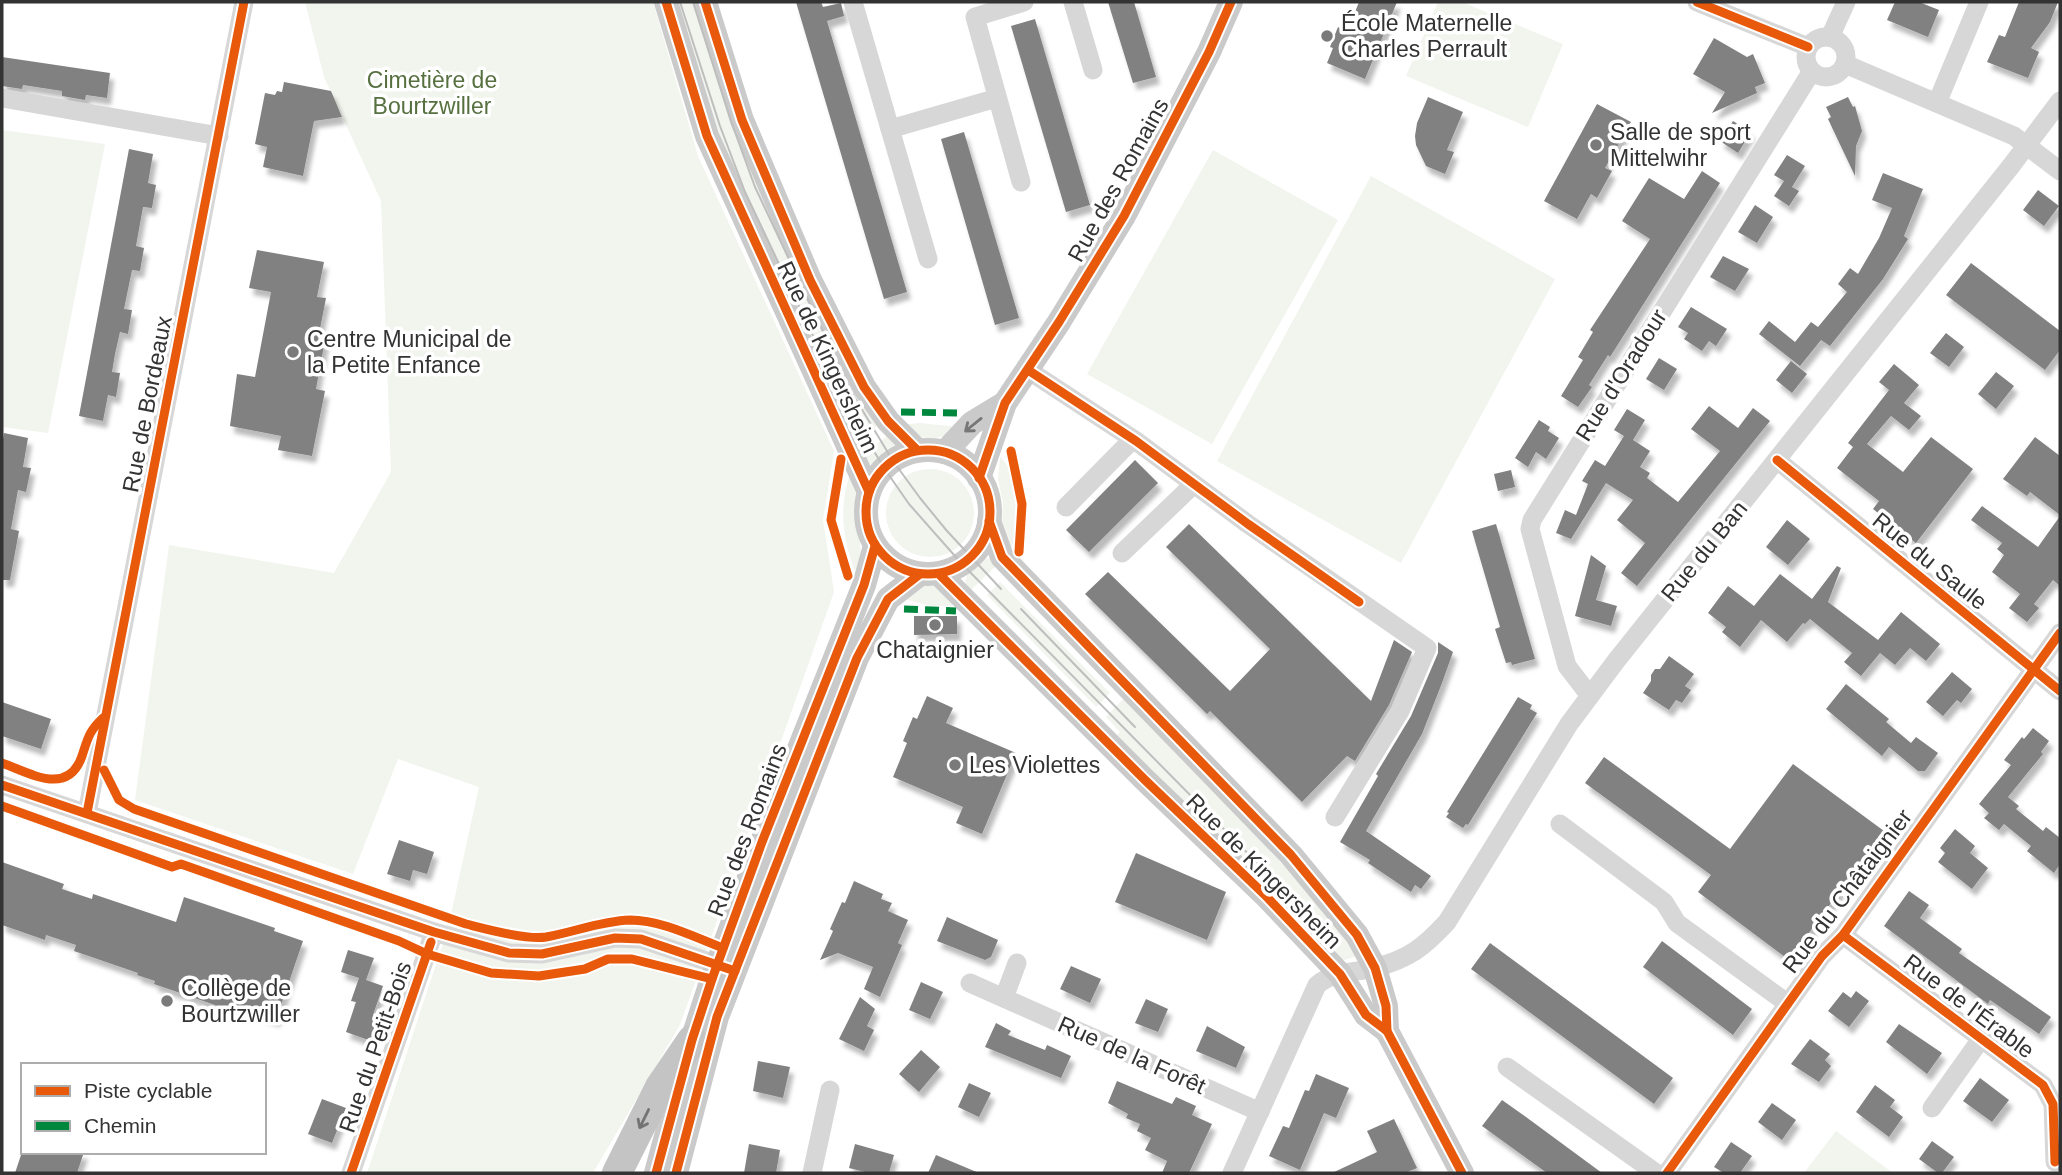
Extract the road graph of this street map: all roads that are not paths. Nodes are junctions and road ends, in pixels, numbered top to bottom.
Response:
1 (244, 2) edge
2 (666, 2) edge
3 (705, 2) edge
4 (853, 2) edge
5 (1024, 2) edge
6 (1073, 2) edge
7 (1231, 2) edge
8 (1697, 2) edge
9 (1846, 2) edge
10 (1979, 2) edge
11 (1830, 37) junction
12 (1808, 47) junction
13 (1845, 64) junction
14 (1093, 71) dead end
15 (1812, 71) junction
16 (2, 97) edge
17 (997, 97) junction
18 (2060, 101) edge
19 (1937, 103) junction
20 (890, 130) junction
21 (219, 136) junction
22 (2026, 146) junction
23 (2060, 170) edge
24 (1021, 182) dead end
25 (928, 258) dead end
26 (1028, 370) junction
27 (1005, 403) junction
28 (1133, 439) junction
29 (918, 450) junction
30 (945, 452) junction
31 (1777, 460) junction
32 (979, 478) junction
33 (1194, 484) junction
34 (869, 492) junction
35 (1066, 506) dead end
36 (989, 522) junction
37 (875, 546) junction
38 (1122, 553) dead end
39 (929, 574) junction
40 (2060, 633) edge
41 (2033, 670) junction
42 (2060, 691) edge
43 (1590, 696) junction
44 (2, 785) edge
45 (87, 813) junction
46 (1335, 817) dead end
47 (1560, 824) dead end
48 (434, 932) junction
49 (1843, 935) junction
50 (1017, 963) dead end
51 (726, 968) junction
52 (1375, 968) junction
53 (1339, 974) junction
54 (970, 984) dead end
55 (1004, 998) junction
56 (1787, 1003) junction
57 (1387, 1031) junction
58 (1981, 1039) junction
59 (692, 1040) junction
60 (1507, 1067) dead end
61 (830, 1090) dead end
62 (1932, 1108) dead end
63 (1259, 1112) junction
64 (2055, 1162) dead end
65 (351, 1173) edge
66 (617, 1173) edge
67 (656, 1173) edge
68 (676, 1173) edge
69 (812, 1173) edge
70 (1232, 1173) edge
71 (1462, 1173) edge
72 (1656, 1173) edge
73 (1667, 1173) edge

1 - 21 street, Rue de Bordeaux
2 - 34 main road, Rue de Kingersheim
3 - 29 main road, Rue de Kingersheim
4 - 20 street
5 - 17 street
6 - 14 street
7 - 26 main road, Rue des Romains
8 - 12 street
9 - 11 street
10 - 19 street
11 - 12 street
11 - 13 street
12 - 15 street
13 - 15 street
13 - 19 street
15 - 43 street, Rue d'Oradour
16 - 21 street
17 - 20 street
17 - 24 street
18 - 22 street, Rue du Ban
19 - 22 street
20 - 25 street
21 - 45 street, Rue de Bordeaux
22 - 23 street
22 - 31 street, Rue du Ban
26 - 27 main road, Rue des Romains
26 - 28 street
27 -> 30 main road, Rue des Romains
27 - 32 main road, Rue des Romains
28 - 33 street
28 - 35 street
29 - 30 main road
29 - 34 main road
30 - 32 main road
31 - 41 street, Rue du Saule
31 - 43 street, Rue du Ban
32 - 36 main road
33 - 38 street
33 - 46 street
34 - 37 main road
36 - 39 main road
36 - 52 main road, Rue de Kingersheim
37 - 39 main road
37 - 51 main road, Rue des Romains
39 - 51 main road, Rue des Romains
39 - 53 main road, Rue de Kingersheim
40 - 41 street, Rue du Châtaignier
41 - 42 street, Rue du Saule
41 - 49 street, Rue du Châtaignier
43 - 52 street, Rue du Ban
44 - 45 street
45 - 48 street
47 - 56 street, Rue du Châtaignier
48 - 51 street
48 - 65 street, Rue du Petit-Bois
49 - 56 street, Rue du Châtaignier
49 - 58 street, Rue de l'Érable
50 - 55 street
51 - 59 main road, Rue des Romains
51 - 68 main road, Rue des Romains
52 - 53 street, Rue du Ban
52 - 57 main road, Rue de Kingersheim
53 - 57 main road, Rue de Kingersheim
53 - 63 street
54 - 55 street, Rue de la Forêt
55 - 63 street, Rue de la Forêt
56 - 73 street, Rue du Châtaignier
57 - 71 main road
58 - 62 street, Rue de l'Érable
58 - 64 street, Rue de l'Érable
59 -> 66 highway
59 - 67 main road, Rue des Romains
60 - 72 street
61 - 69 street
63 - 70 street

